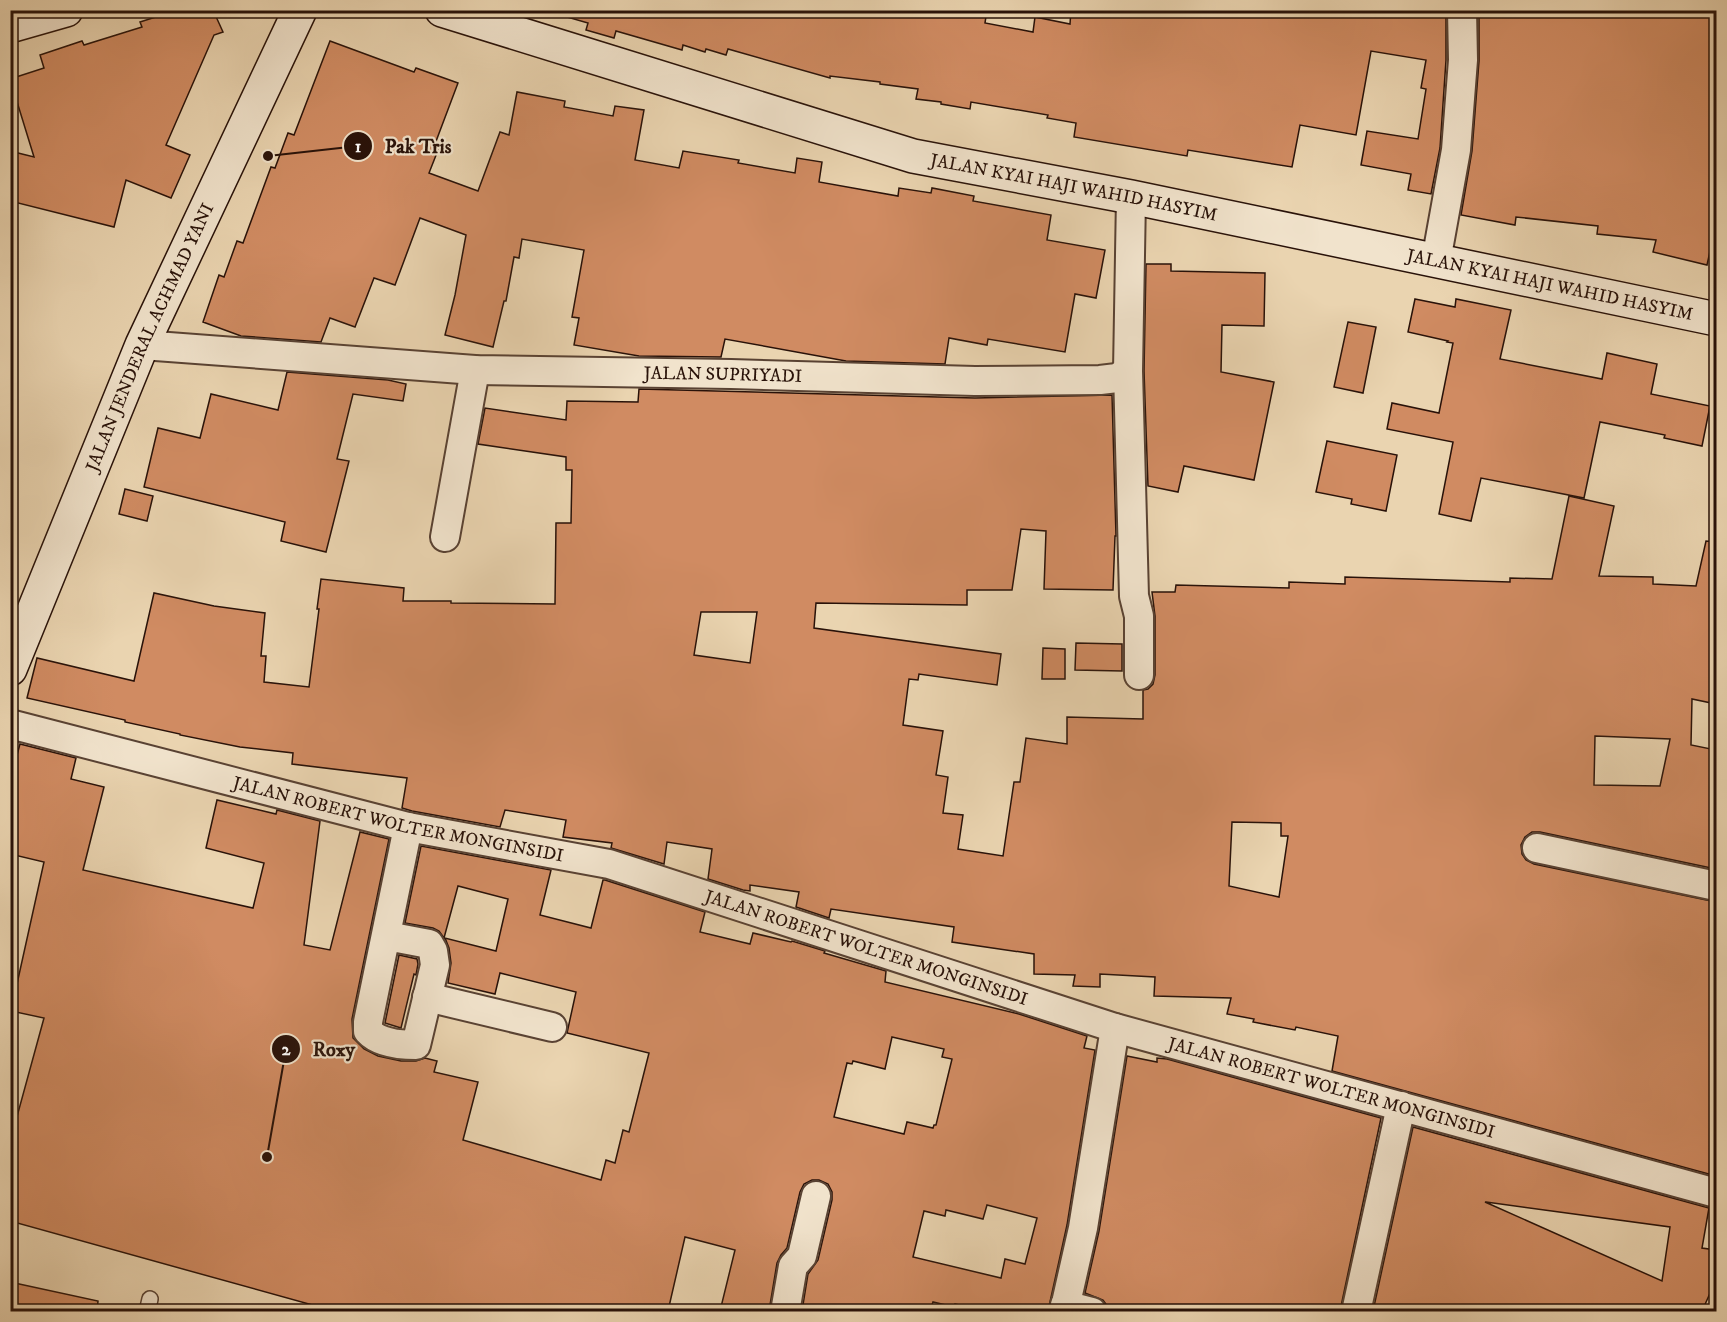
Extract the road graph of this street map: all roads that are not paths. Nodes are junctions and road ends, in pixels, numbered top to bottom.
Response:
1 (66, 10) edge
2 (300, 10) edge
3 (442, 10) edge
4 (1462, 10) edge
5 (10, 26) edge
6 (1131, 197) junction
7 (1436, 261) junction
8 (1716, 319) edge
9 (142, 345) junction
10 (475, 370) junction
11 (1128, 371) junction
12 (445, 537) dead end
13 (14, 648) edge
14 (1139, 675) dead end
15 (10, 724) edge
16 (408, 827) junction
17 (1537, 848) dead end
18 (1716, 886) edge
19 (387, 936) junction
20 (427, 997) junction
21 (552, 1027) dead end
22 (1115, 1028) junction
23 (1401, 1106) junction
24 (1716, 1193) edge
25 (816, 1196) dead end
26 (1064, 1308) edge
27 (784, 1311) edge
28 (1092, 1311) edge
29 (1356, 1311) edge

1 - 5 main road
2 - 9 main road, JALAN JENDERAL ACHMAD YANI
3 - 6 main road, JALAN KYAI HAJI WAHID HASYIM
4 - 7 street
6 - 7 main road, JALAN KYAI HAJI WAHID HASYIM
6 - 11 street
7 - 8 main road, JALAN KYAI HAJI WAHID HASYIM
9 - 10 street, JALAN SUPRIYADI
9 - 13 main road, JALAN JENDERAL ACHMAD YANI
10 - 11 street, JALAN SUPRIYADI
10 - 12 street
11 - 14 street
15 - 16 street, JALAN ROBERT WOLTER MONGINSIDI
16 - 19 street
16 - 22 street, JALAN ROBERT WOLTER MONGINSIDI
17 - 18 street
19 - 20 street
19 - 20 street
20 - 21 street
22 - 23 street, JALAN ROBERT WOLTER MONGINSIDI
22 - 26 street
23 - 24 street, JALAN ROBERT WOLTER MONGINSIDI
23 - 29 street
25 - 27 street
26 - 28 street

